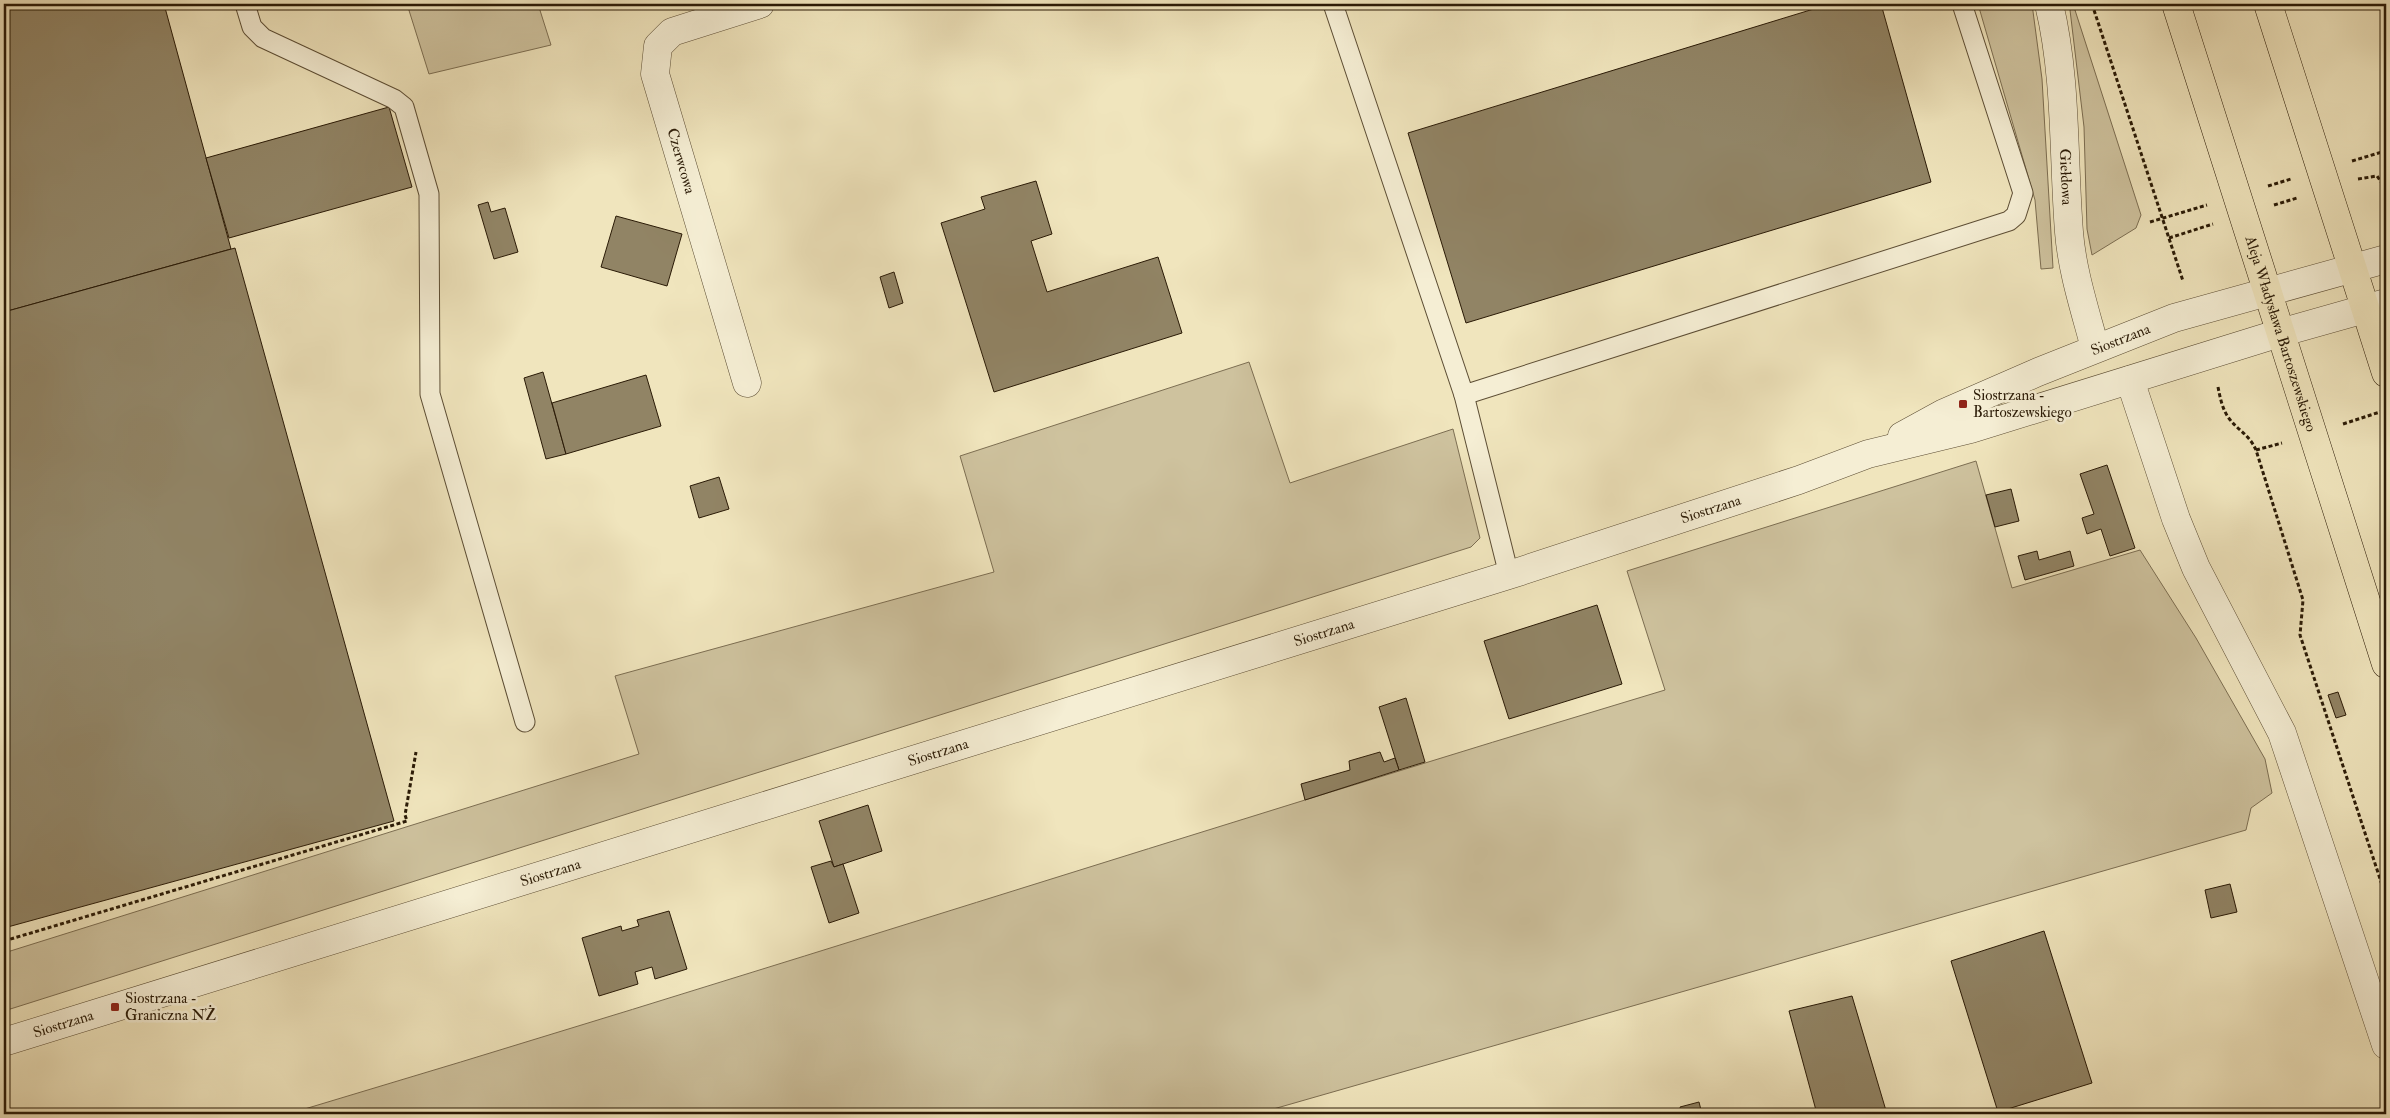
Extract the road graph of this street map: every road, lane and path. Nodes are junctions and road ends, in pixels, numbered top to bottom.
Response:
1 (245, 4) edge
2 (760, 4) edge
3 (1333, 4) edge
4 (1962, 4) edge
5 (2049, 4) edge
6 (2092, 4) edge
7 (2176, 4) edge
8 (2268, 4) edge
9 (2382, 152) dead end
10 (2386, 158) edge
11 (2377, 176) dead end
12 (2386, 189) edge
13 (2386, 259) edge
14 (2353, 269) junction
15 (2268, 293) junction
16 (2376, 306) edge
17 (2193, 311) junction
18 (2280, 333) junction
19 (2095, 348) junction
20 (2209, 356) junction
21 (2386, 372) edge
22 (2130, 380) junction
23 (747, 383) dead end
24 (1464, 395) junction
25 (1868, 454) junction
26 (1509, 575) junction
27 (2386, 664) edge
28 (525, 722) dead end
29 (416, 752) dead end
30 (2386, 896) edge
31 (4, 941) edge
32 (4, 1042) edge
33 (2386, 1045) edge

1 - 28 lane
2 - 23 street, Czerwcowa
3 - 24 lane
4 - 24 lane
5 - 19 street, Giełdowa
6 - 17 path
7 - 15 main road, Aleja Władysława Bartoszewskiego
8 - 14 main road
9 - 10 path
11 - 12 path
13 - 14 street, Siostrzana
14 - 15 street, Siostrzana
14 - 16 main road
15 - 17 street, Siostrzana
15 - 18 main road, Aleja Władysława Bartoszewskiego
16 - 18 street, Siostrzana
16 - 21 main road
17 - 19 street, Siostrzana
18 - 20 street, Siostrzana
18 - 27 main road, Aleja Władysława Bartoszewskiego
19 - 25 street, Siostrzana
20 - 22 street, Siostrzana
20 - 30 path
22 - 25 street, Siostrzana
22 - 33 street
24 - 26 lane
25 - 26 street, Siostrzana
26 - 32 street, Siostrzana
29 - 31 path

